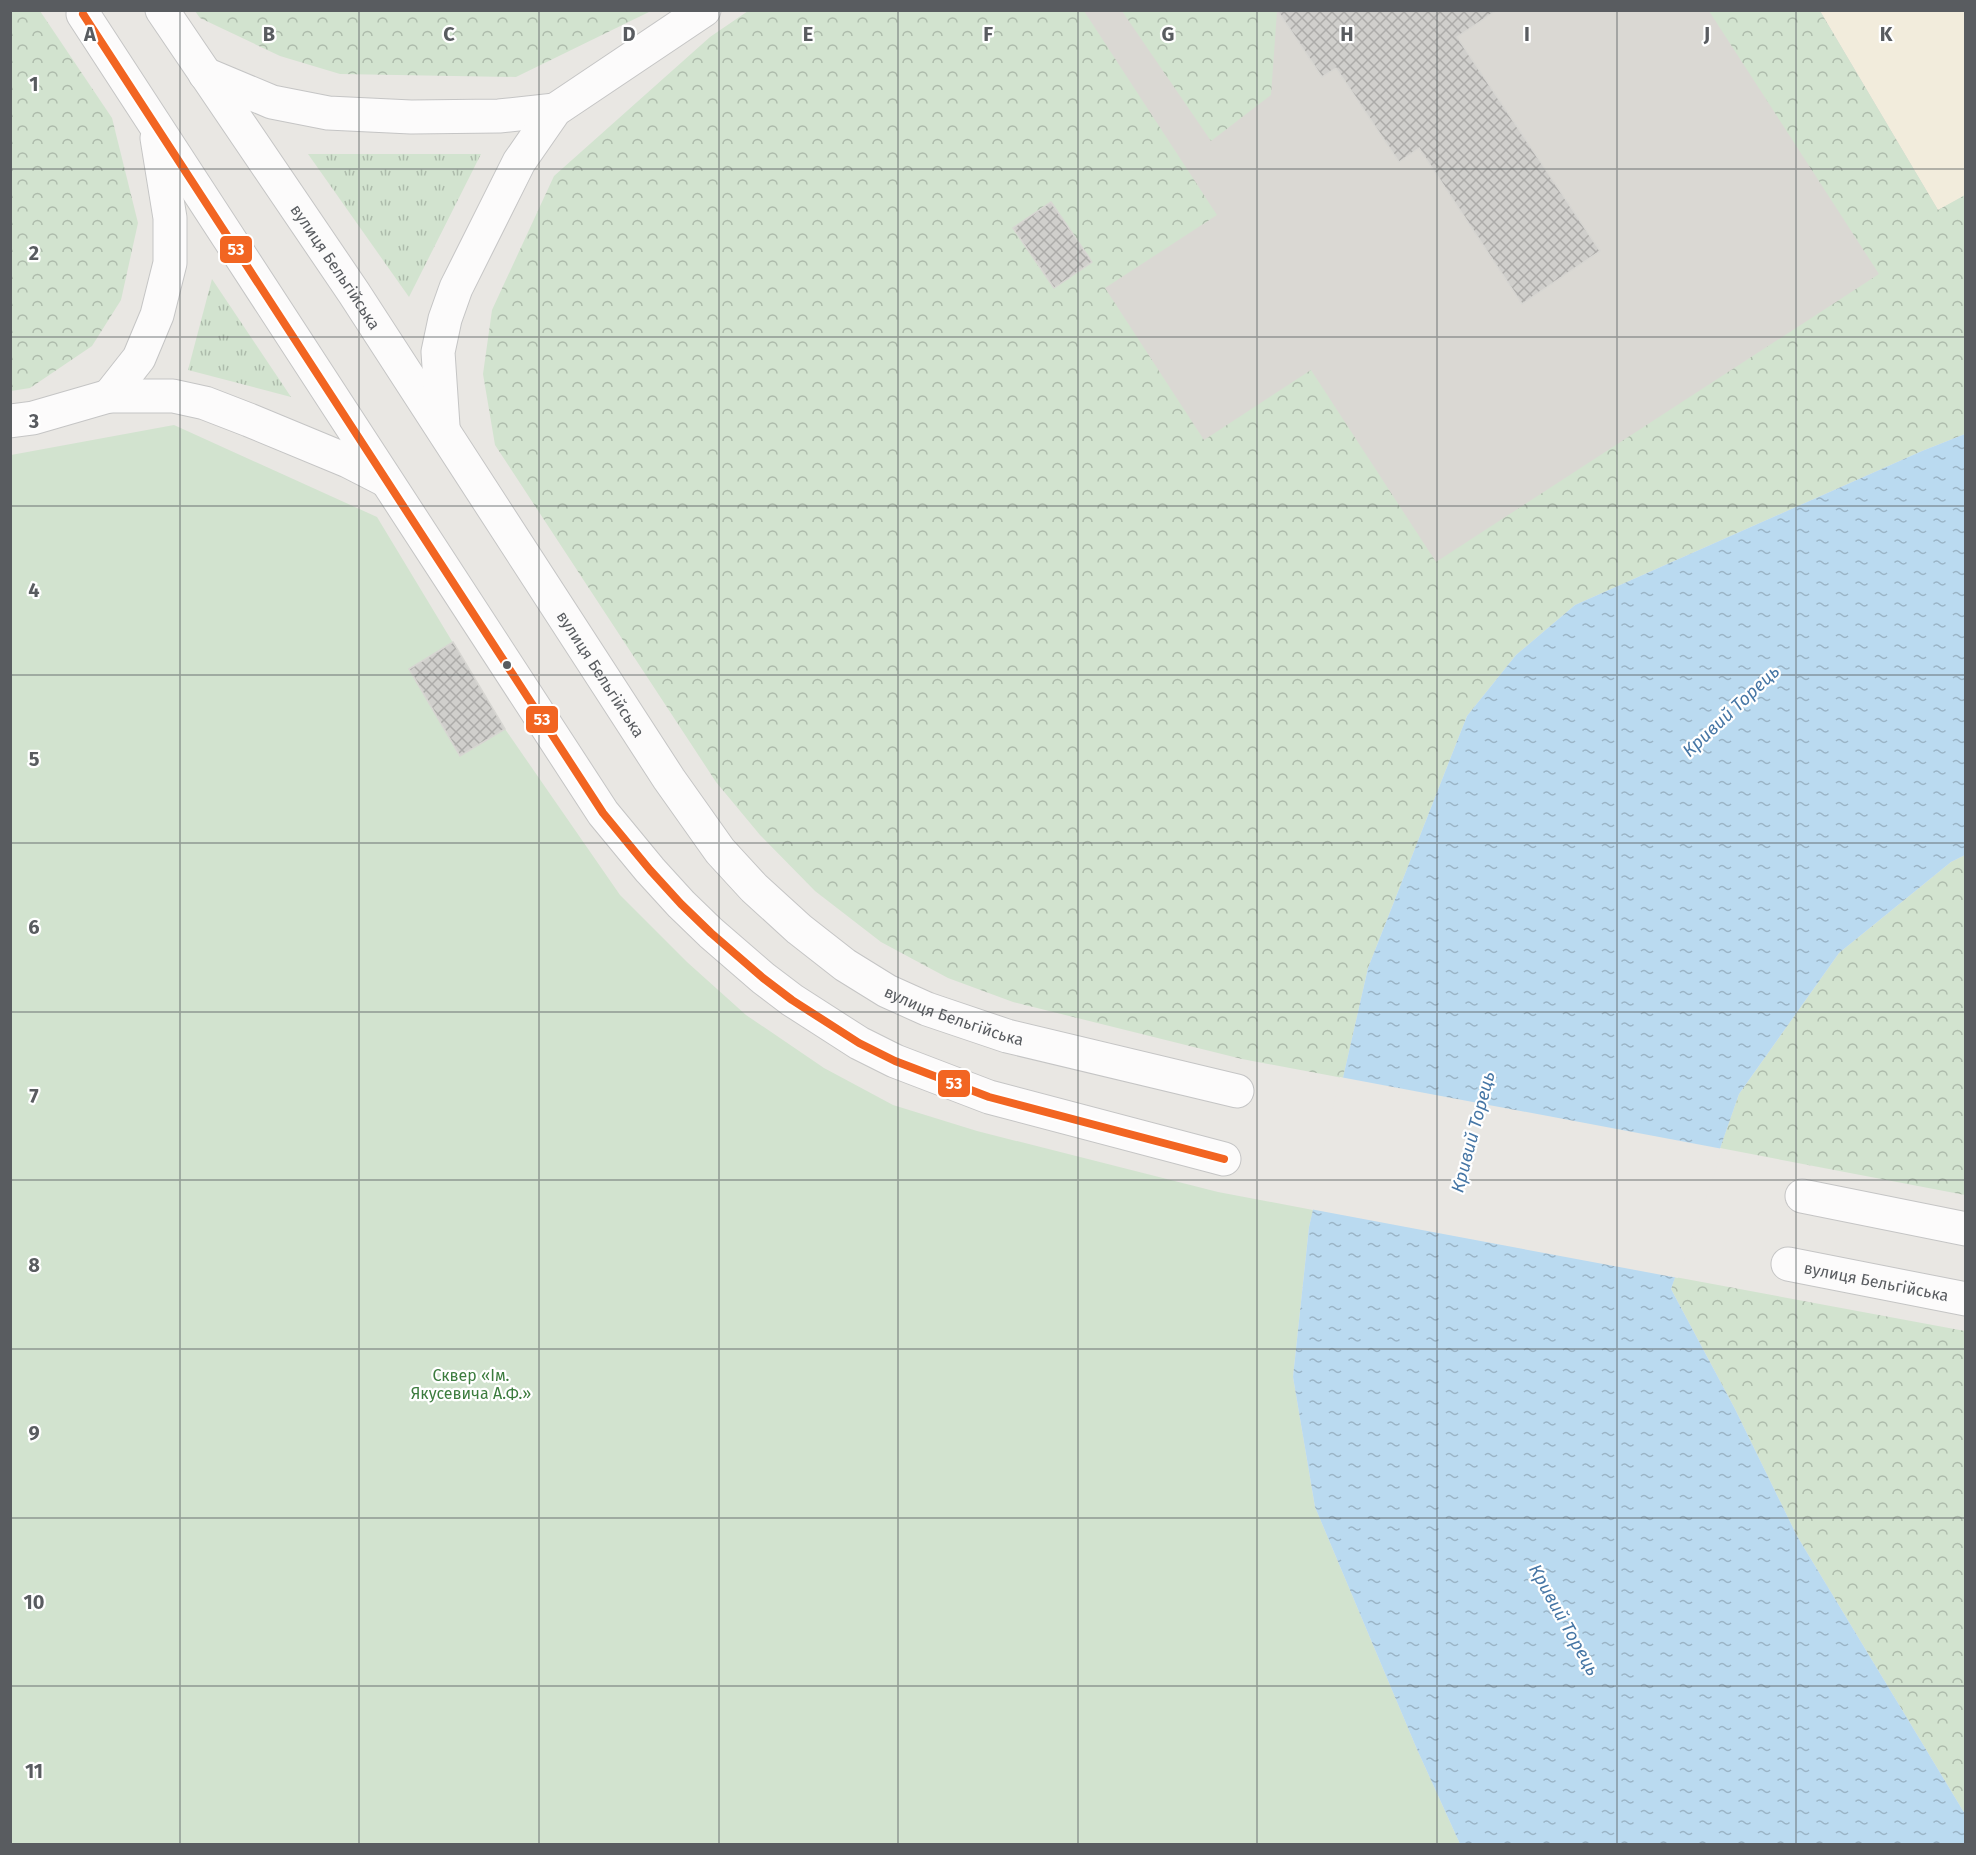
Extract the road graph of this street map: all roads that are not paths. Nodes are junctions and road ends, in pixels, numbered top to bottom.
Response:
1 (162, 10) edge
2 (704, 10) edge
3 (83, 14) dead end
4 (205, 74) junction
5 (555, 110) junction
6 (154, 123) junction
7 (109, 396) junction
8 (10, 421) edge
9 (444, 431) junction
10 (386, 481) junction
11 (1237, 1091) dead end
12 (1224, 1159) dead end
13 (1802, 1196) dead end
14 (1965, 1229) edge
15 (1788, 1264) dead end
16 (1965, 1299) edge

1 - 4 street, вулиця Бельгійська
2 - 5 street
3 - 6 street
4 - 5 street
4 - 9 street, вулиця Бельгійська
5 - 9 street
6 - 7 street
6 - 10 street
7 - 8 street
7 - 10 street
9 - 11 street, вулиця Бельгійська
10 - 12 street
13 - 14 street
15 - 16 street, вулиця Бельгійська

